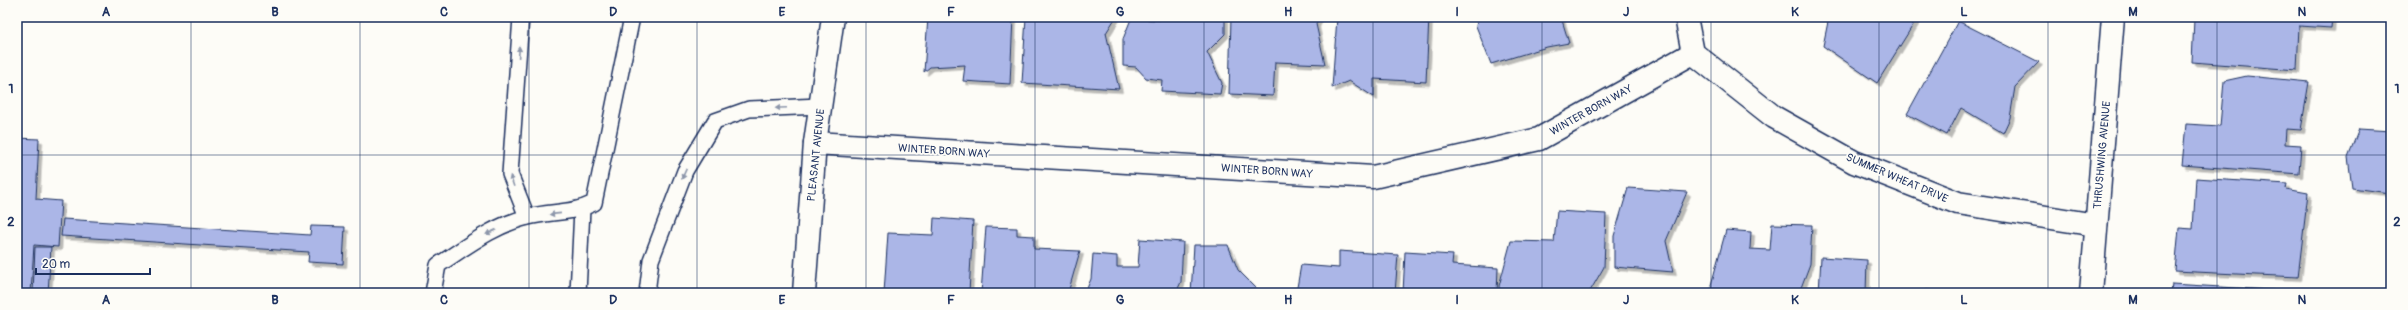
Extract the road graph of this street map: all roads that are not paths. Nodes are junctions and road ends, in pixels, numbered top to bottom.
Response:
1 (521, 17) edge
2 (632, 17) edge
3 (833, 17) edge
4 (1686, 17) edge
5 (2113, 17) edge
6 (1693, 53) junction
7 (820, 106) junction
8 (815, 143) junction
9 (582, 209) junction
10 (527, 217) junction
11 (2096, 225) junction
12 (433, 293) edge
13 (578, 293) edge
14 (647, 293) edge
15 (804, 293) edge
16 (2092, 293) edge

10 -> 1 lane
2 - 9 lane
3 - 7 street, PLEASANT AVENUE
4 - 6 street
5 - 11 street, THRUSHWING AVENUE
6 - 8 street, WINTER BORN WAY
6 - 11 street, SUMMER WHEAT DRIVE
7 - 8 street, PLEASANT AVENUE
7 -> 14 lane
8 - 15 street, PLEASANT AVENUE
9 -> 10 lane
9 - 13 lane
10 -> 12 lane
11 - 16 street, THRUSHWING AVENUE

